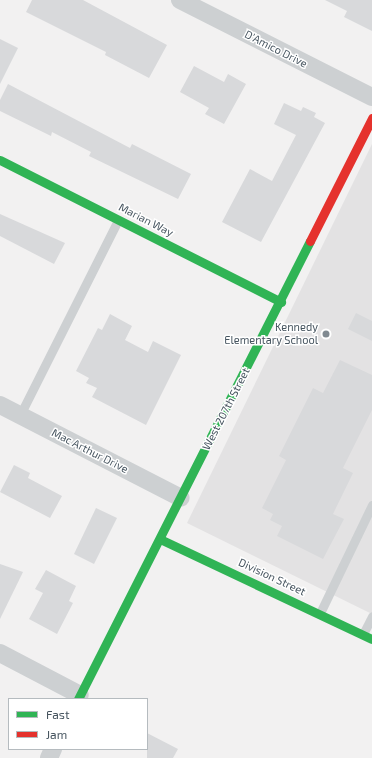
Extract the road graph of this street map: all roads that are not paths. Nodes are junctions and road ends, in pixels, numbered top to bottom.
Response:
1 (180, 0) edge
2 (372, 97) edge
3 (372, 118) edge
4 (0, 160) edge
5 (119, 219) junction
6 (281, 302) junction
7 (0, 405) edge
8 (20, 415) junction
9 (181, 498) junction
10 (372, 505) edge
11 (160, 538) junction
12 (320, 613) junction
13 (372, 616) edge
14 (363, 634) junction
15 (372, 639) edge
16 (0, 653) edge
17 (79, 697) edge

1 - 2 street, D'Amico Drive
3 - 6 street, West 207th Street
4 - 5 street, Marian Way
5 - 6 street, Marian Way
5 - 8 lane
6 - 9 street, West 207th Street
7 - 8 street, Mac Arthur Drive
8 - 9 street, Mac Arthur Drive
9 - 11 street, West 207th Street
10 - 12 lane
11 - 12 street, Division Street
11 - 17 street, West 207th Street
12 - 14 street, Division Street
13 - 14 lane
14 - 15 street, Division Street
16 - 17 street

